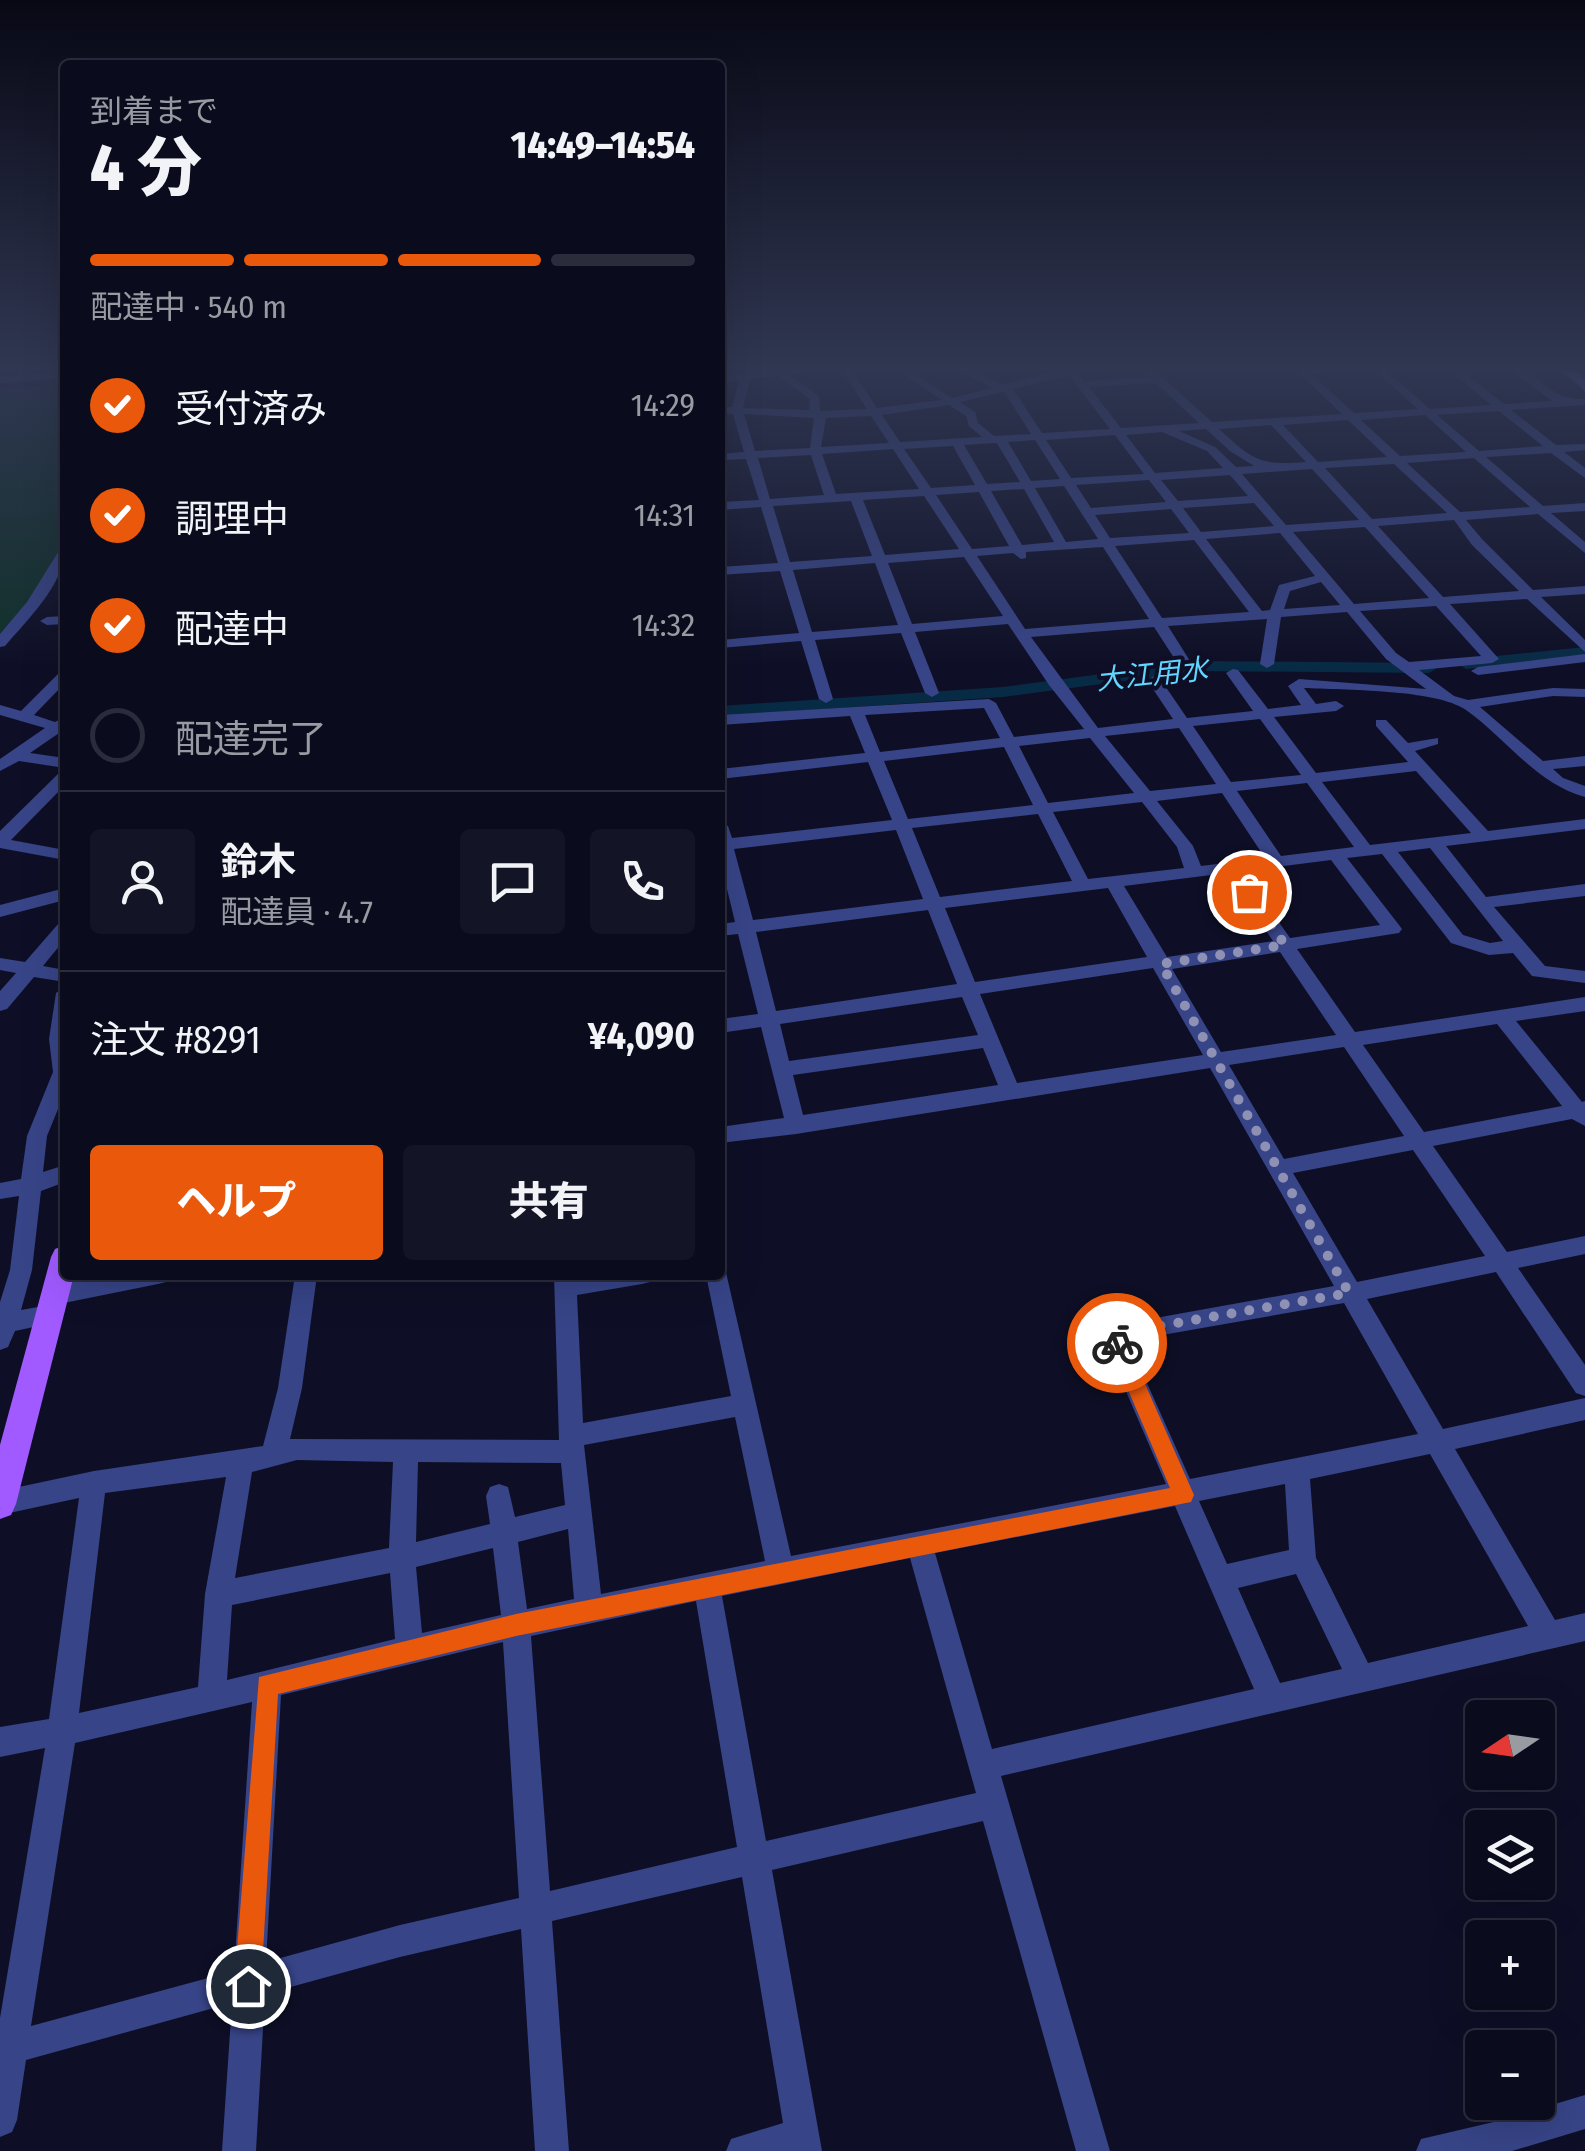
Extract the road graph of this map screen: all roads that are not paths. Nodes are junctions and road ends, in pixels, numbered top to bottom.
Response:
1 (755, 468) edge
2 (820, 468) edge
3 (914, 468) edge
4 (970, 468) edge
5 (1017, 468) edge
6 (1059, 468) edge
7 (1145, 468) edge
8 (1228, 468) edge
9 (1278, 468) edge
10 (1318, 468) edge
11 (1405, 468) edge
12 (1491, 468) edge
13 (1268, 469) joint
14 (1230, 471) junction
15 (1151, 477) junction
16 (1068, 482) junction
17 (1028, 484) junction
18 (983, 488) junction
19 (929, 491) junction
20 (855, 496) junction
21 (831, 498) junction
22 (1258, 500) junction
23 (764, 502) junction
24 (725, 506) edge
25 (1172, 506) junction
26 (1585, 508) edge
27 (1540, 511) junction
28 (1087, 512) junction
29 (1457, 516) junction
30 (1372, 522) junction
31 (1284, 530) junction
32 (1195, 536) junction
33 (1106, 542) junction
34 (1062, 545) junction
35 (1585, 550) edge
36 (969, 552) junction
37 (1021, 555) junction
38 (878, 558) junction
39 (60, 560) edge
40 (786, 565) junction
41 (725, 570) edge
42 (1325, 577) junction
43 (1585, 590) edge
44 (1532, 594) junction
45 (1439, 602) junction
46 (1350, 609) junction
47 (1267, 616) junction
48 (60, 620) edge
49 (47, 621) dead end
50 (1162, 623) junction
51 (1020, 626) junction
52 (906, 629) junction
53 (806, 637) junction
54 (0, 643) edge
55 (725, 644) edge
56 (1585, 648) edge
57 (1585, 658) edge
58 (1183, 661) dead end
59 (1267, 664) dead end
60 (1414, 671) junction
61 (1232, 673) dead end
62 (60, 679) edge
63 (1154, 680) dead end
64 (932, 693) dead end
65 (1585, 693) edge
66 (826, 699) dead end
67 (1449, 699) junction
68 (1468, 704) junction
69 (1336, 706) dead end
70 (1311, 708) junction
71 (0, 710) edge
72 (854, 710) junction
73 (1262, 714) junction
74 (24, 717) junction
75 (725, 720) edge
76 (1381, 723) dead end
77 (60, 724) edge
78 (1182, 724) junction
79 (60, 725) edge
80 (1093, 734) junction
81 (1432, 741) dead end
82 (1008, 743) junction
83 (1404, 749) junction
84 (8, 754) edge
85 (873, 757) junction
86 (60, 762) edge
87 (1585, 762) edge
88 (0, 766) edge
89 (1419, 766) junction
90 (1540, 766) junction
91 (725, 773) edge
92 (1310, 777) junction
93 (60, 781) edge
94 (1227, 786) junction
95 (1585, 792) edge
96 (1145, 796) junction
97 (1044, 808) junction
98 (1585, 824) edge
99 (901, 826) junction
100 (1483, 836) junction
101 (725, 839) edge
102 (0, 842) edge
103 (1434, 842) junction
104 (1386, 848) junction
105 (725, 850) edge
106 (1365, 850) junction
107 (1335, 854) junction
108 (60, 855) edge
109 (1276, 860) junction
110 (1230, 866) junction
111 (1194, 871) junction
112 (1113, 882) junction
113 (1083, 886) junction
114 (1585, 890) edge
115 (60, 895) edge
116 (932, 902) junction
117 (1481, 903) junction
118 (0, 910) edge
119 (745, 926) junction
120 (725, 929) edge
121 (60, 932) edge
122 (1285, 945) junction
123 (1517, 946) junction
124 (1160, 963) junction
125 (0, 964) edge
126 (29, 970) junction
127 (60, 975) edge
128 (1585, 977) edge
129 (968, 991) junction
130 (0, 1004) edge
131 (1585, 1004) edge
132 (1504, 1018) junction
133 (768, 1020) junction
134 (725, 1025) edge
135 (989, 1040) junction
136 (1351, 1040) junction
137 (1218, 1062) junction
138 (782, 1069) junction
139 (60, 1081) edge
140 (1011, 1092) junction
141 (1582, 1114) edge
142 (796, 1126) junction
143 (725, 1134) edge
144 (1419, 1141) junction
145 (1278, 1168) junction
146 (60, 1175) edge
147 (32, 1186) junction
148 (0, 1191) edge
149 (1585, 1246) edge
150 (1501, 1262) junction
151 (60, 1275) edge
152 (140, 1280) edge
153 (305, 1280) edge
154 (718, 1280) edge
155 (565, 1282) edge
156 (1349, 1293) junction
157 (52, 1305) junction
158 (2, 1328) edge
159 (1585, 1384) edge
160 (745, 1404) junction
161 (1585, 1409) edge
162 (1435, 1443) junction
163 (572, 1444) junction
164 (406, 1450) junction
165 (273, 1457) junction
166 (242, 1463) junction
167 (1297, 1472) junction
168 (94, 1483) junction
169 (1184, 1495) junction
170 (499, 1496) dead end
171 (0, 1504) edge
172 (579, 1514) junction
173 (502, 1531) junction
174 (920, 1546) junction
175 (402, 1558) junction
176 (1304, 1560) junction
177 (781, 1572) junction
178 (1220, 1578) junction
179 (707, 1586) junction
180 (218, 1594) junction
181 (589, 1610) junction
182 (516, 1625) junction
183 (1585, 1627) edge
184 (1550, 1636) junction
185 (410, 1648) junction
186 (1362, 1680) junction
187 (267, 1686) junction
188 (212, 1699) junction
189 (1273, 1700) junction
190 (62, 1732) junction
191 (0, 1742) edge
192 (985, 1765) junction
193 (995, 1803) junction
194 (756, 1856) junction
195 (535, 1908) junction
196 (248, 1986) junction
197 (5, 2051) edge
198 (1585, 2112) edge
199 (0, 2120) edge
200 (804, 2143) edge
201 (1468, 2147) edge
202 (239, 2151) edge
203 (552, 2151) edge
204 (743, 2151) edge
205 (1093, 2151) edge
206 (1434, 2151) edge

1 - 23 street
2 - 21 street
3 - 19 street
4 - 18 street
5 - 17 street
6 - 16 street
7 - 15 street
8 - 14 street
9 - 13 street
10 - 30 street
11 - 29 street
12 - 27 street
13 - 14 street
14 - 15 street
14 - 22 street
15 - 16 street
15 - 25 street
16 - 17 street
16 - 28 street
17 - 18 street
17 - 34 street
18 - 19 street
18 - 37 street
19 - 20 street
19 - 36 street
20 - 21 street
20 - 38 street
21 - 23 street
22 - 25 street
22 - 31 street
23 - 24 street
23 - 40 street
25 - 28 street
25 - 32 street
26 - 27 street
27 - 29 street
27 - 35 street
28 - 33 street
29 - 30 street
29 - 44 street
30 - 31 street
30 - 45 street
31 - 32 street
31 - 42 street
32 - 33 street
32 - 47 street
33 - 34 street
33 - 50 street
34 - 37 street
36 - 37 street
36 - 38 street
36 - 51 street
38 - 40 street
38 - 52 street
39 - 54 street
40 - 41 street
40 - 53 street
42 - 46 street
42 - 47 street
43 - 44 street
44 - 45 street
44 - 56 street
45 - 46 street
45 - 60 street
46 - 47 street
46 - 60 street
47 - 50 street
47 - 59 street
48 - 49 street
50 - 51 street
50 - 58 street
51 - 52 street
51 - 80 street
52 - 53 street
52 - 64 street
53 - 55 street
53 - 66 street
57 - 60 street
60 - 67 street
61 - 73 street
62 - 74 street
63 - 78 street
65 - 68 street
67 - 68 street
67 - 70 street
68 - 90 street
69 - 70 street
70 - 73 street
71 - 74 street
72 - 75 street
72 - 82 street
72 - 85 street
73 - 78 street
73 - 92 street
74 - 77 street
76 - 83 street
78 - 80 street
78 - 94 street
79 - 84 street
80 - 82 street
80 - 96 street
81 - 83 street
82 - 85 street
82 - 97 street
83 - 89 street
84 - 86 street
84 - 88 street
85 - 91 street
85 - 99 street
87 - 90 street
89 - 92 street
89 - 100 street
90 - 95 street
92 - 94 street
92 - 106 street
93 - 102 street
94 - 96 street
94 - 109 street
96 - 97 street
96 - 111 street
97 - 99 street
97 - 113 street
98 - 100 street
99 - 101 street
99 - 116 street
100 - 103 street
102 - 108 street
103 - 104 street
103 - 117 street
104 - 106 street
104 - 123 street
105 - 119 street
106 - 107 street
107 - 109 street
107 - 122 street
109 - 110 street
110 - 111 street
110 - 122 street
111 - 112 street
112 - 113 street
112 - 124 street
113 - 116 street
114 - 117 street
115 - 118 street
116 - 119 street
116 - 129 street
117 - 123 street
119 - 120 street
119 - 133 street
121 - 126 street
122 - 124 street
122 - 136 street
123 - 128 street
124 - 129 street
124 - 137 street
125 - 126 street
126 - 127 street
126 - 130 street
129 - 133 street
129 - 135 street
131 - 132 street
132 - 136 street
132 - 141 street
133 - 134 street
133 - 138 street
135 - 138 street
135 - 140 street
136 - 137 street
136 - 144 street
137 - 140 street
137 - 145 street
138 - 142 street
139 - 147 street
140 - 142 street
141 - 144 street
142 - 143 street
144 - 145 street
144 - 150 street
145 - 156 street
146 - 147 street
147 - 148 street
147 - 158 street
149 - 150 street
150 - 156 street
150 - 159 street
151 - 157 main road
152 - 157 street
153 - 165 street
154 - 160 street
155 - 163 street
156 - 162 street
156 - 169 street
157 - 158 street
157 - 171 main road
160 - 163 street
160 - 177 street
161 - 162 street
162 - 167 street
162 - 184 street
163 - 164 street
163 - 172 street
164 - 165 street
164 - 175 street
165 - 166 street
166 - 168 street
166 - 180 street
167 - 169 street
167 - 176 street
168 - 171 street
168 - 190 street
169 - 174 street
169 - 178 street
170 - 173 street
172 - 173 street
172 - 181 street
173 - 175 street
173 - 182 street
174 - 177 street
174 - 192 street
175 - 180 street
175 - 185 street
176 - 178 street
176 - 186 street
177 - 179 street
178 - 189 street
179 - 181 street
179 - 194 street
180 - 188 street
181 - 182 street
182 - 185 street
182 - 195 street
183 - 184 street
184 - 186 street
185 - 187 street
186 - 189 street
187 - 188 street
187 - 196 street
188 - 190 street
189 - 192 street
190 - 191 street
190 - 197 street
192 - 193 street
193 - 194 street
193 - 205 street
194 - 195 street
194 - 200 street
195 - 196 street
195 - 203 street
196 - 197 street
196 - 202 street
197 - 199 street
198 - 201 street
200 - 204 street
201 - 206 street

